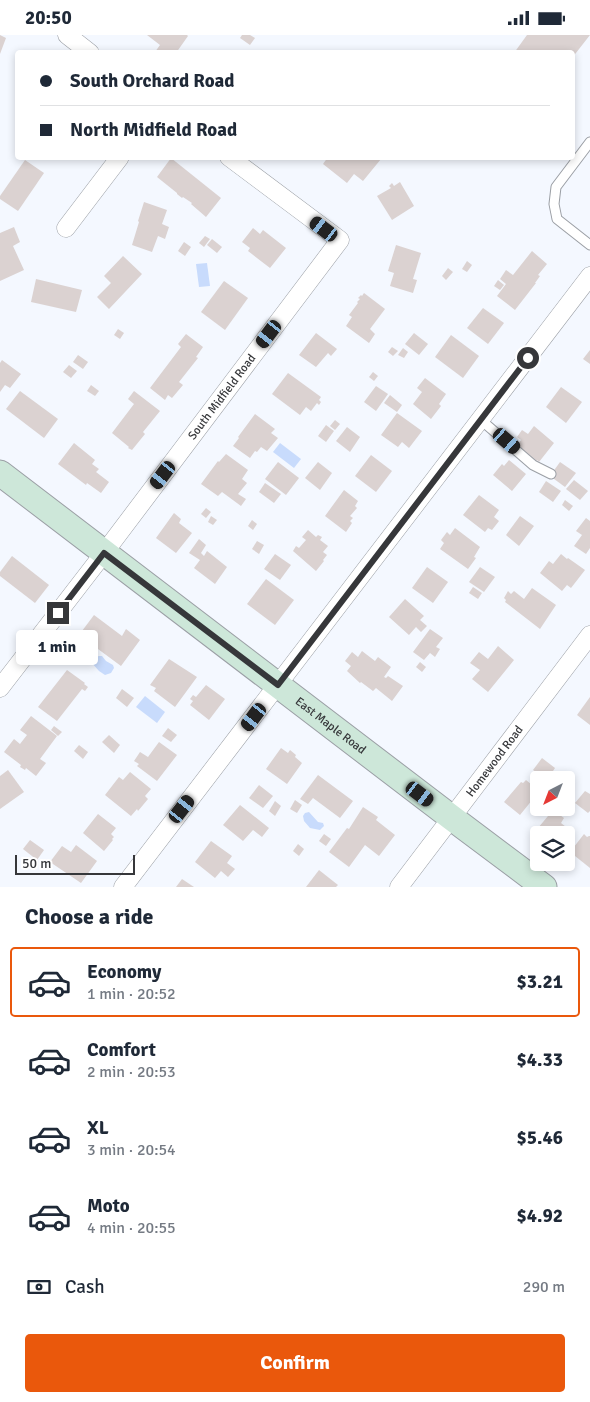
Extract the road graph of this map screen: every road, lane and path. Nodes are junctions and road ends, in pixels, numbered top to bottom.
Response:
1 (67, 35) edge
2 (86, 50) edge
3 (590, 142) edge
4 (118, 160) edge
5 (233, 160) edge
6 (66, 228) dead end
7 (590, 245) edge
8 (589, 279) edge
9 (480, 420) junction
10 (0, 473) edge
11 (551, 474) dead end
12 (104, 553) junction
13 (590, 635) edge
14 (278, 685) junction
15 (0, 688) edge
16 (452, 818) junction
17 (122, 887) edge
18 (399, 887) edge
19 (544, 887) edge

1 - 2 street
3 - 7 lane
4 - 6 street
5 - 12 street, South Midfield Road
8 - 9 street
9 - 11 lane
9 - 14 street
10 - 12 main road, East Maple Road
12 - 14 main road, East Maple Road
12 - 15 street, South Midfield Road
13 - 16 street, Homewood Road
14 - 16 main road, East Maple Road
14 - 17 street
16 - 18 street, Homewood Road
16 - 19 main road, East Maple Road

